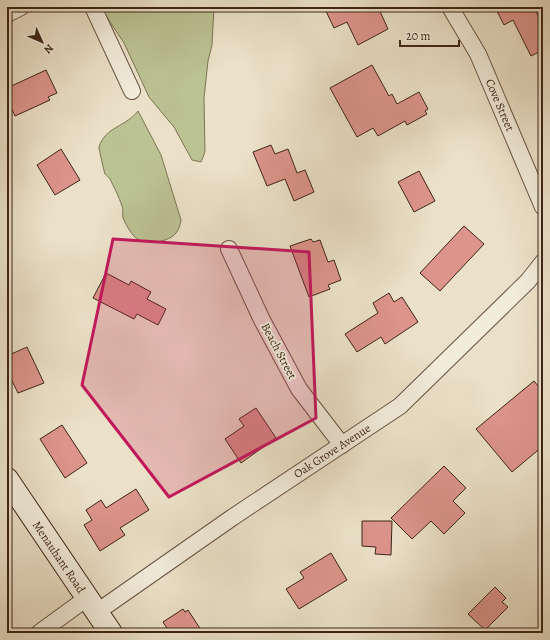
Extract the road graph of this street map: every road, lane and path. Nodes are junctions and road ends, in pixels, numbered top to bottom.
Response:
1 (21, 7) edge
2 (93, 7) edge
3 (450, 7) edge
4 (7, 14) edge
5 (132, 91) dead end
6 (543, 207) edge
7 (229, 249) dead end
8 (543, 262) edge
9 (342, 445) junction
10 (7, 479) edge
11 (92, 605) junction
12 (39, 633) edge
13 (111, 633) edge

1 - 4 street
2 - 5 street
3 - 6 street, Cove Street
7 - 9 street, Beach Street
8 - 9 street, Oak Grove Avenue
9 - 11 street, Oak Grove Avenue
10 - 11 main road, Menauhant Road
11 - 12 street, Oak Grove Avenue
11 - 13 main road, Menauhant Road

